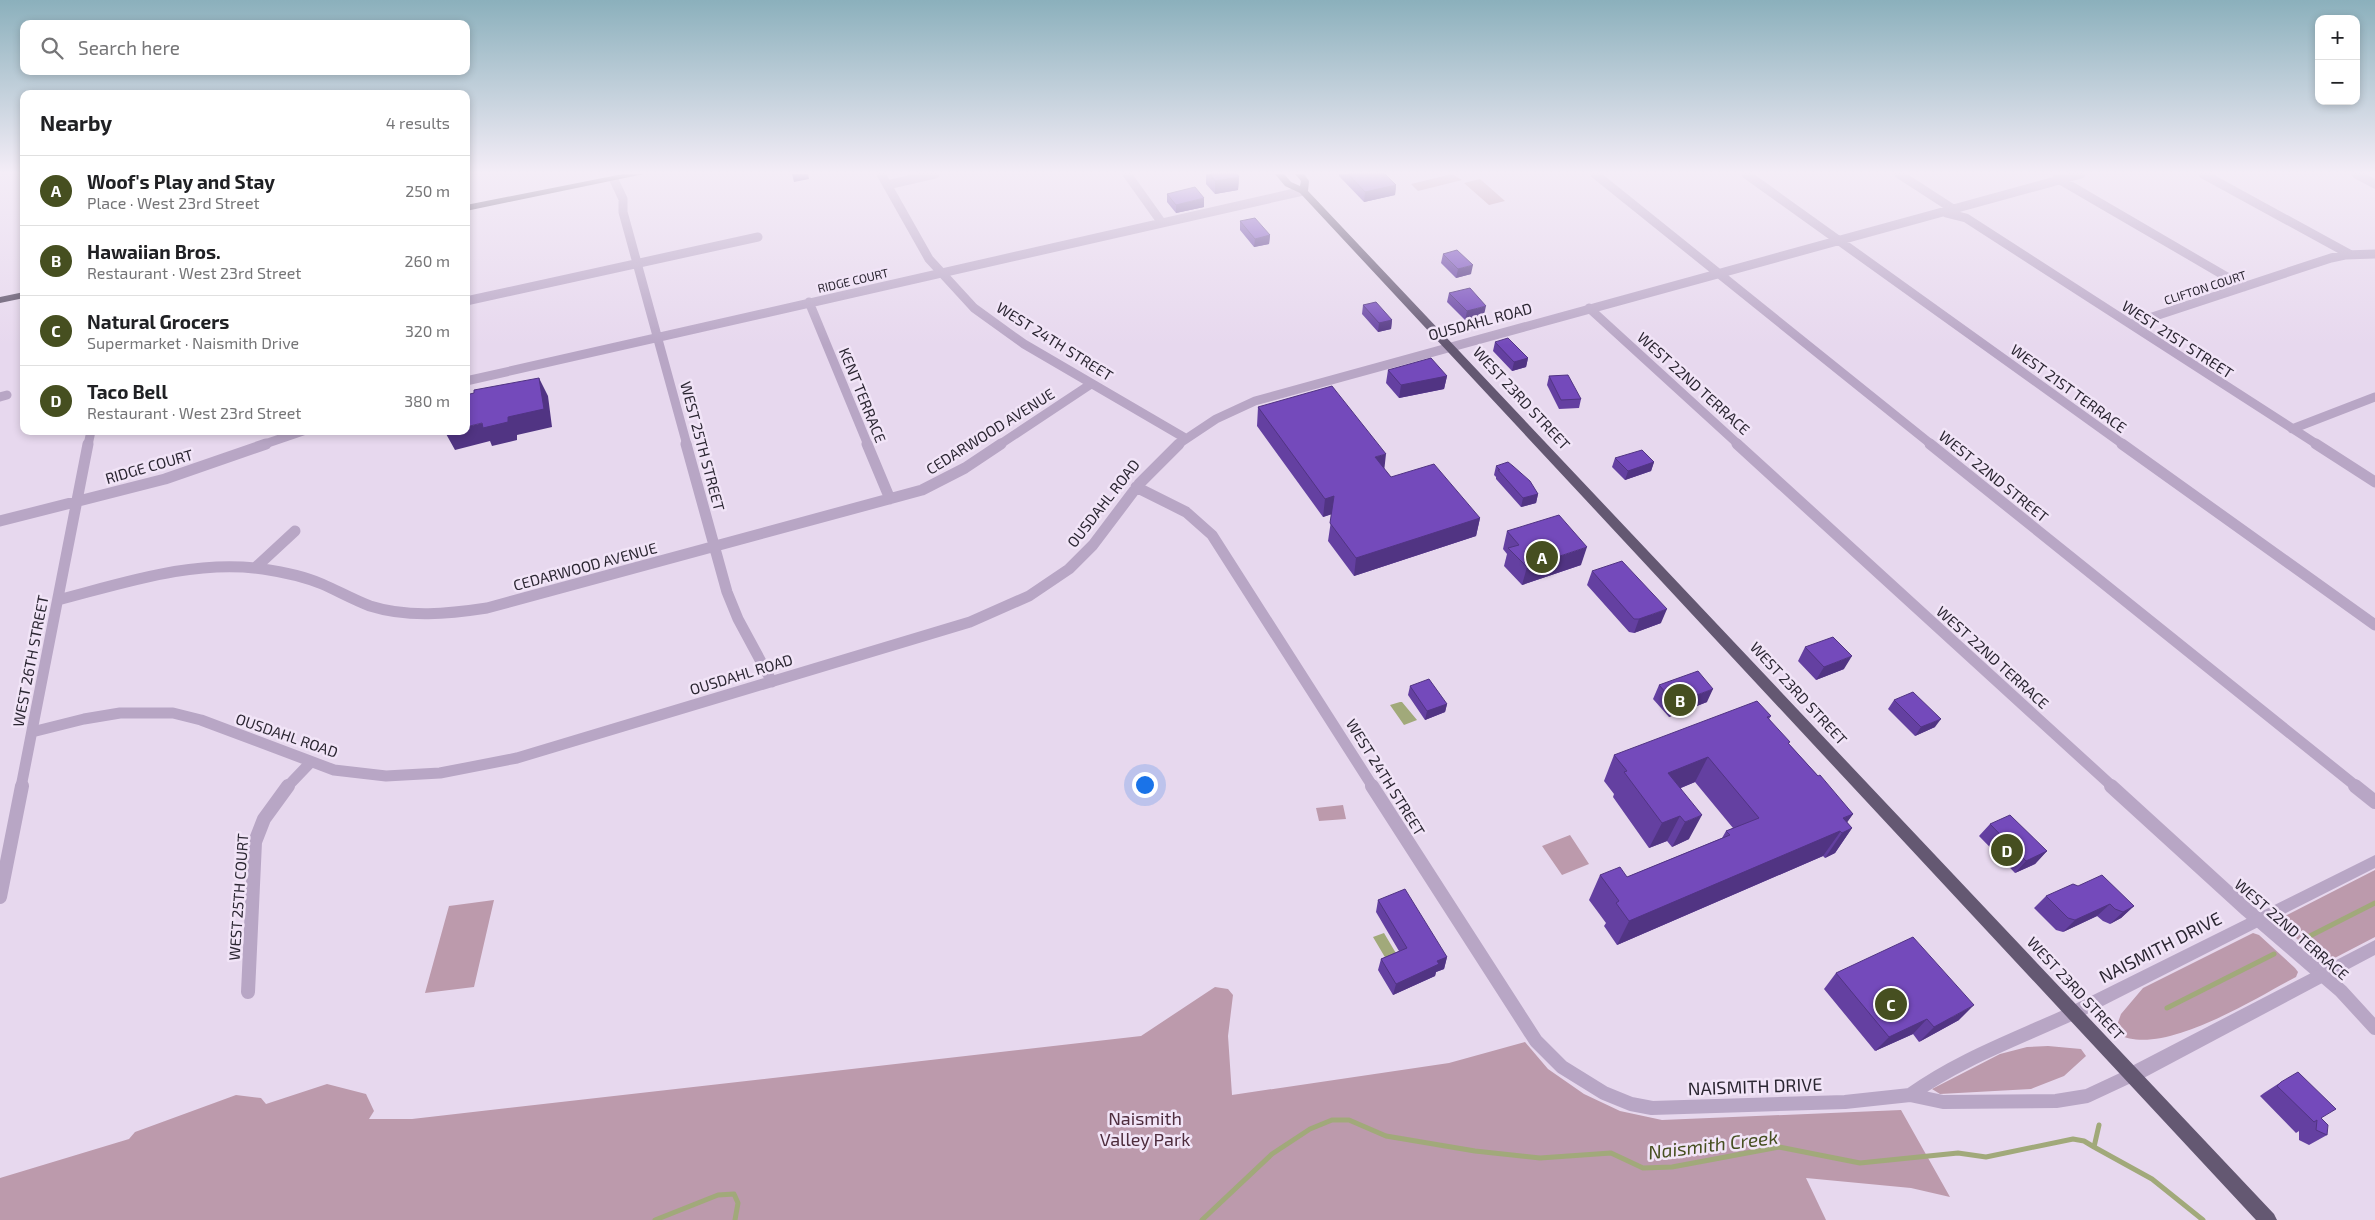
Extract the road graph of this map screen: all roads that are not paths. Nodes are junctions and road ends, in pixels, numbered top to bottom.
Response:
1 (629, 231) edge
2 (912, 231) edge
3 (1127, 231) edge
4 (1340, 231) edge
5 (1666, 231) edge
6 (1824, 231) edge
7 (1875, 231) edge
8 (1986, 231) edge
9 (2148, 231) edge
10 (2307, 231) edge
11 (758, 237) dead end
12 (1838, 241) junction
13 (2375, 254) edge
14 (2351, 255) junction
15 (638, 263) junction
16 (940, 273) junction
17 (1718, 273) junction
18 (2244, 287) junction
19 (20, 296) edge
20 (0, 300) edge
21 (470, 300) edge
22 (809, 302) junction
23 (1590, 308) junction
24 (2131, 324) junction
25 (658, 337) junction
26 (1448, 347) junction
27 (470, 380) edge
28 (1092, 384) junction
29 (2375, 397) edge
30 (2292, 429) junction
31 (90, 435) edge
32 (291, 435) edge
33 (1185, 438) junction
34 (2375, 482) edge
35 (1136, 487) junction
36 (890, 499) junction
37 (77, 502) junction
38 (0, 520) edge
39 (295, 531) dead end
40 (715, 546) junction
41 (255, 568) junction
42 (58, 600) junction
43 (2375, 625) edge
44 (772, 682) junction
45 (32, 732) junction
46 (310, 763) junction
47 (2375, 802) edge
48 (2375, 861) edge
49 (0, 897) edge
50 (2258, 919) junction
51 (2375, 946) edge
52 (2320, 975) junction
53 (248, 992) dead end
54 (2073, 1013) junction
55 (2375, 1028) edge
56 (2132, 1075) junction
57 (1604, 1093) joint
58 (1910, 1094) junction
59 (2268, 1220) edge

1 - 15 street, WEST 25TH STREET
2 - 16 street, WEST 24TH STREET
3 - 16 street, RIDGE COURT
4 - 26 main road, WEST 23RD STREET
5 - 17 street, WEST 22ND STREET
6 - 12 street, WEST 21ST TERRACE
7 - 12 street, OUSDAHL ROAD
8 - 24 street, WEST 21ST STREET
9 - 18 street
10 - 14 street
11 - 15 street
12 - 17 street, OUSDAHL ROAD
12 - 43 street, WEST 21ST TERRACE
13 - 14 street, CLIFTON COURT
14 - 18 street, CLIFTON COURT
15 - 21 street
15 - 25 street, WEST 25TH STREET
16 - 22 street, RIDGE COURT
16 - 28 street, WEST 24TH STREET
17 - 23 street, OUSDAHL ROAD
17 - 47 street, WEST 22ND STREET
18 - 24 street, CLIFTON COURT
19 - 20 highway
22 - 25 street, RIDGE COURT
22 - 36 street, KENT TERRACE
23 - 26 street, OUSDAHL ROAD
23 - 50 street, WEST 22ND TERRACE
24 - 30 street, WEST 21ST STREET
25 - 27 street, RIDGE COURT
25 - 40 street, WEST 25TH STREET
26 - 33 street, OUSDAHL ROAD
26 - 54 main road, WEST 23RD STREET
28 - 33 street, WEST 24TH STREET
28 - 36 street, CEDARWOOD AVENUE
29 - 30 street
30 - 34 street, WEST 21ST STREET
31 - 37 street, WEST 26TH STREET
32 - 37 street, RIDGE COURT
33 - 35 street, OUSDAHL ROAD
35 - 44 street, OUSDAHL ROAD
35 - 57 street, WEST 24TH STREET
36 - 40 street, CEDARWOOD AVENUE
37 - 38 street, RIDGE COURT
37 - 42 street, WEST 26TH STREET
39 - 41 street
40 - 41 street, CEDARWOOD AVENUE
40 - 44 street, WEST 25TH STREET
41 - 42 street, CEDARWOOD AVENUE
42 - 45 street, WEST 26TH STREET
44 - 46 street, OUSDAHL ROAD
45 - 46 street, OUSDAHL ROAD
45 - 49 street, WEST 26TH STREET
46 - 53 street, WEST 25TH COURT
48 - 50 street, NAISMITH DRIVE
50 - 52 street, WEST 22ND TERRACE
50 - 54 street, NAISMITH DRIVE
51 - 52 street, NAISMITH DRIVE
52 - 55 street, WEST 22ND TERRACE
52 - 56 street, NAISMITH DRIVE
54 - 56 main road, WEST 23RD STREET
54 - 58 street, NAISMITH DRIVE
56 - 58 street, NAISMITH DRIVE
56 - 59 main road, WEST 23RD STREET
57 - 58 street, NAISMITH DRIVE

